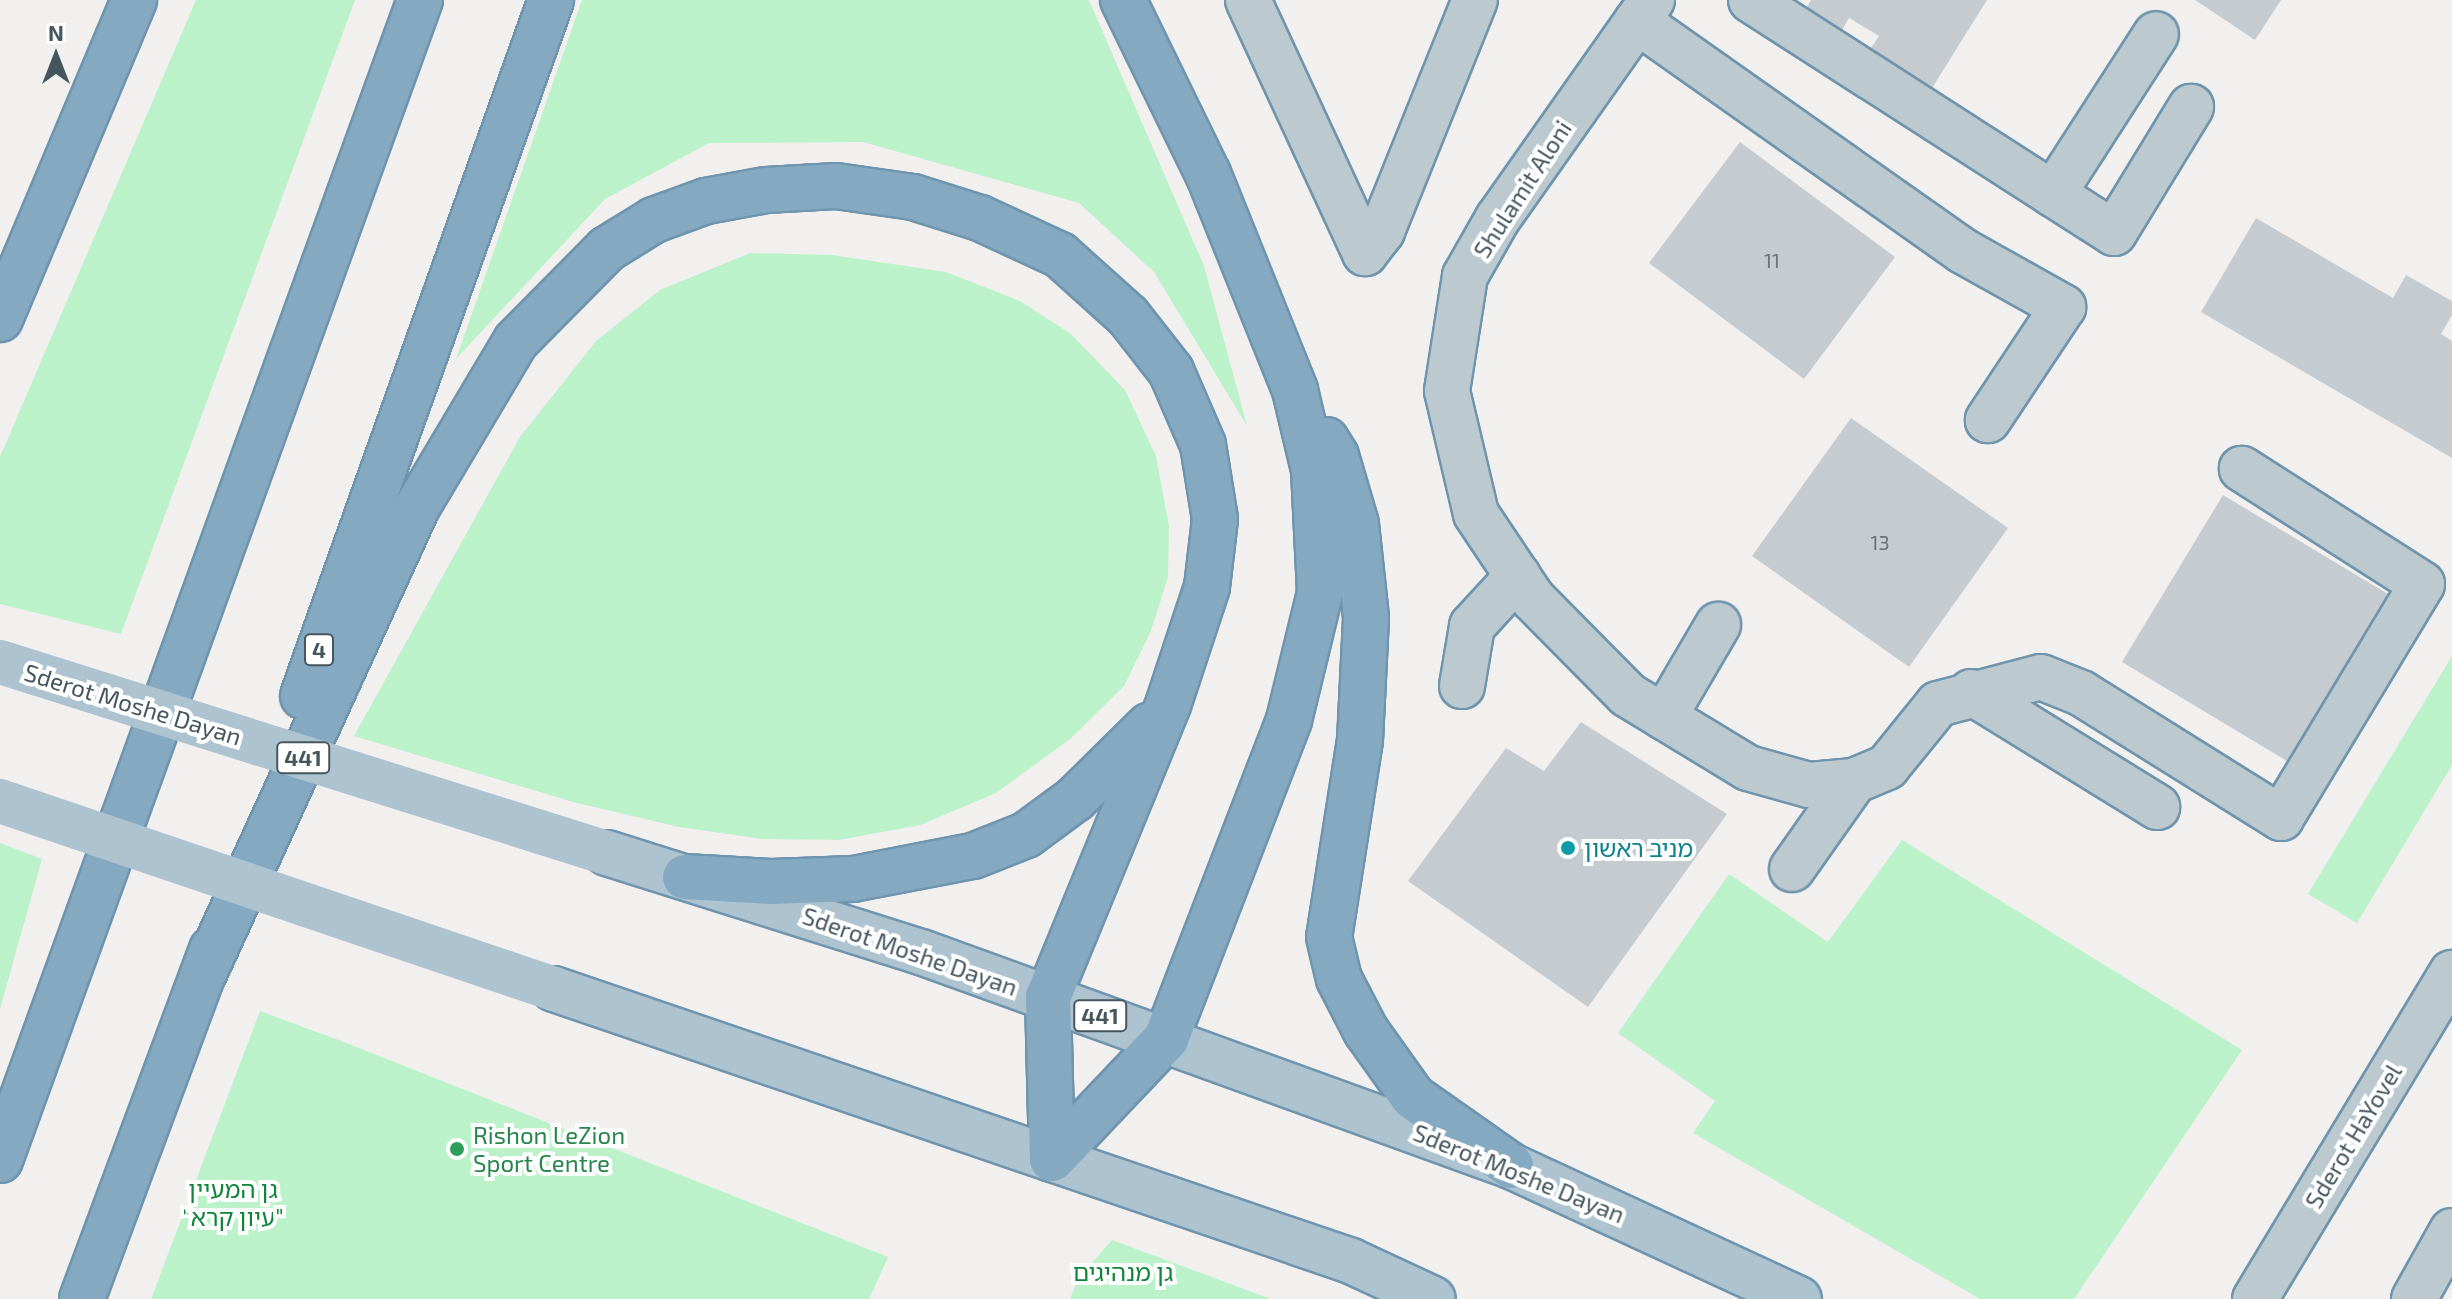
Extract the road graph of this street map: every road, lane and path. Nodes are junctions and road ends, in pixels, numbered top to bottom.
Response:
1 (134, 0) edge
2 (420, 0) edge
3 (551, 0) edge
4 (1123, 0) edge
5 (1248, 0) edge
6 (1475, 0) edge
7 (1751, 0) edge
8 (1645, 11) edge
9 (2156, 34) dead end
10 (2191, 107) dead end
11 (2053, 194) junction
12 (0, 319) edge
13 (1295, 390) junction
14 (1988, 420) dead end
15 (2242, 469) dead end
16 (1518, 576) junction
17 (1718, 625) dead end
18 (0, 662) edge
19 (1462, 686) dead end
20 (1954, 698) junction
21 (1168, 705) junction
22 (1664, 717) junction
23 (1854, 781) junction
24 (0, 801) edge
25 (2157, 807) dead end
26 (1792, 869) dead end
27 (685, 877) junction
28 (2452, 973) edge
29 (203, 975) junction
30 (1048, 997) junction
31 (1166, 1039) junction
32 (11, 1122) edge
33 (1052, 1159) junction
34 (0, 1160) edge
35 (1511, 1166) junction
36 (2452, 1231) edge
37 (82, 1299) edge
38 (1433, 1299) edge
39 (1799, 1299) edge
40 (2255, 1299) edge
41 (2414, 1299) edge

1 - 12 highway
2 - 32 highway
3 - 29 highway, 4
4 - 13 highway
5 - 6 street
7 - 11 street
8 - 14 street
8 - 16 street, Shulamit Aloni
9 - 11 street
10 - 11 street
13 - 31 highway
13 - 35 highway
15 - 20 street
16 - 19 street
16 - 22 street, Shulamit Aloni
17 - 22 street
18 - 27 main road, Sderot Moshe Dayan / 441, bridge
20 - 23 street, Shulamit Aloni
20 - 25 street
21 - 27 highway
21 - 29 highway
21 - 30 highway
22 - 23 street, Shulamit Aloni
23 - 26 street
24 - 33 main road, bridge
27 - 30 main road, Sderot Moshe Dayan / 441
28 - 40 street, Sderot HaYovel
29 - 37 highway, 4
30 - 31 main road, Sderot Moshe Dayan / 441
30 - 33 highway
31 - 33 highway
31 - 35 main road, Sderot Moshe Dayan / 441
32 - 34 highway
33 - 38 main road
35 - 39 main road, Sderot Moshe Dayan / 441
36 - 41 street

